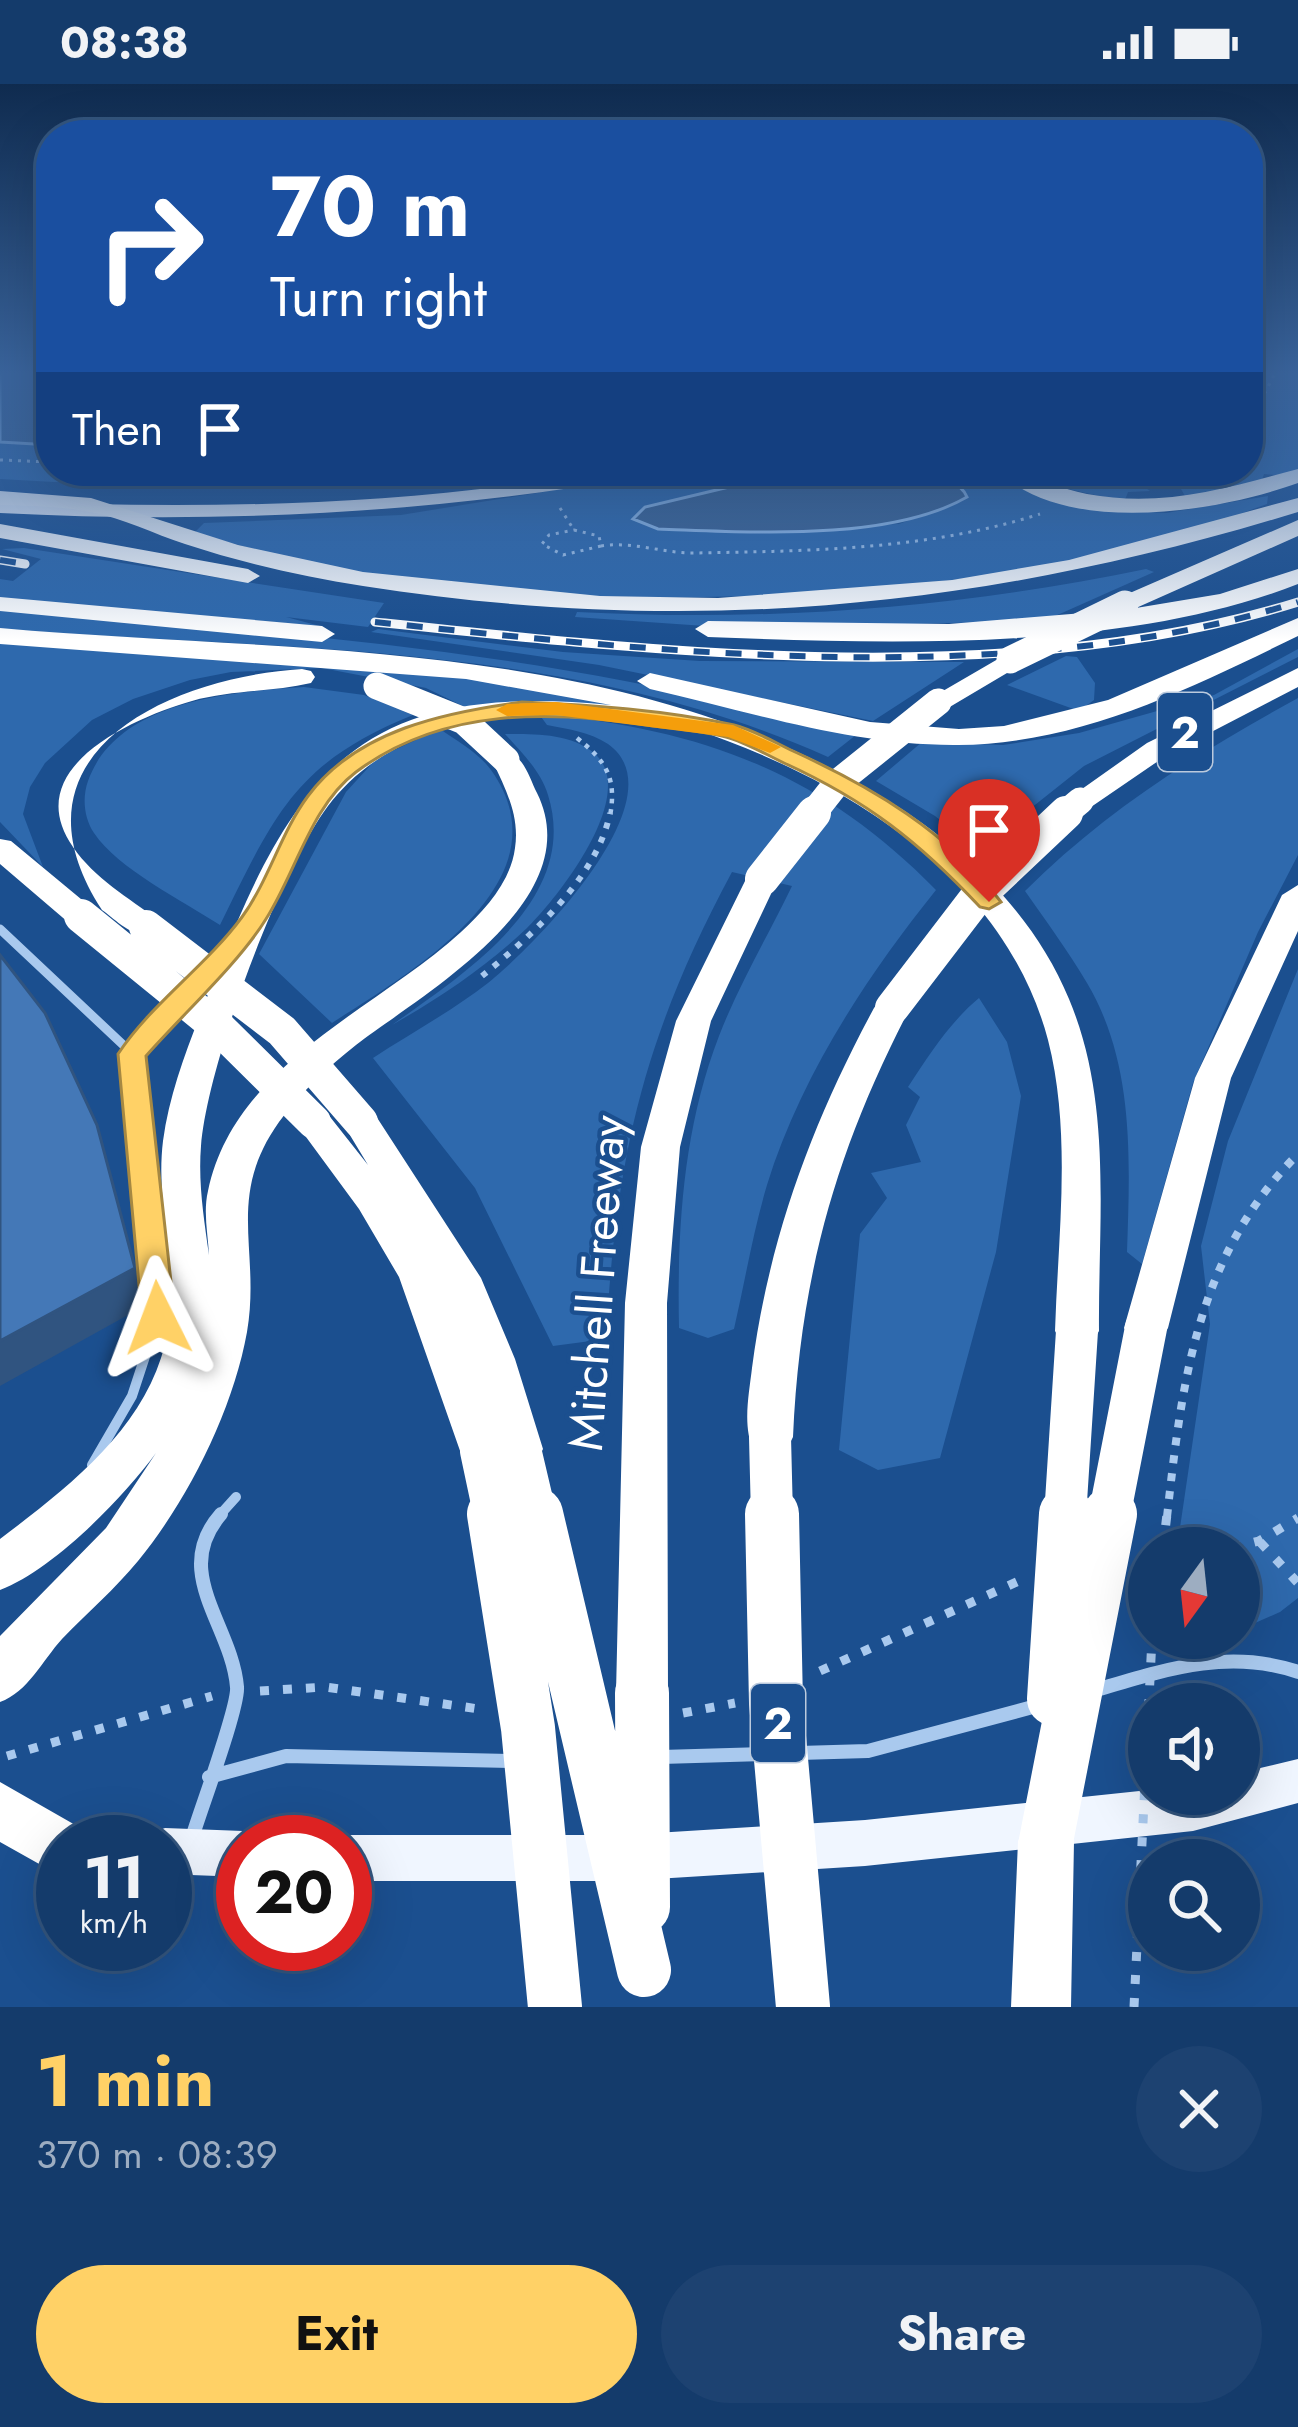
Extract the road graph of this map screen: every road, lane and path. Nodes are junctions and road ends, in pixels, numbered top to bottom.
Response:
1 (1298, 476) edge
2 (0, 485) edge
3 (36, 486) edge
4 (40, 486) edge
5 (371, 486) edge
6 (533, 486) edge
7 (1045, 486) edge
8 (1263, 486) edge
9 (1263, 486) edge
10 (237, 491) junction
11 (0, 497) edge
12 (556, 501) dead end
13 (1298, 505) edge
14 (0, 507) edge
15 (1054, 508) dead end
16 (76, 511) junction
17 (118, 513) junction
18 (0, 516) edge
19 (160, 524) junction
20 (1298, 527) edge
21 (0, 529) edge
22 (574, 530) junction
23 (46, 542) junction
24 (601, 546) junction
25 (558, 554) junction
26 (548, 564) dead end
27 (1298, 576) edge
28 (0, 604) edge
29 (1298, 626) edge
30 (0, 636) edge
31 (1298, 676) edge
32 (733, 731) junction
33 (559, 734) dead end
34 (0, 851) edge
35 (1298, 895) edge
36 (96, 908) junction
37 (254, 919) junction
38 (0, 929) edge
39 (226, 948) dead end
40 (212, 962) dead end
41 (200, 976) dead end
42 (478, 979) dead end
43 (189, 991) dead end
44 (132, 1054) junction
45 (334, 1127) junction
46 (1298, 1154) edge
47 (501, 1450) junction
48 (236, 1497) dead end
49 (1298, 1518) edge
50 (60, 1522) junction
51 (1166, 1527) edge
52 (1260, 1539) edge
53 (1260, 1541) edge
54 (0, 1568) edge
55 (1298, 1583) edge
56 (58, 1606) junction
57 (0, 1647) edge
58 (1150, 1659) edge
59 (1298, 1672) edge
60 (0, 1678) edge
61 (611, 1758) dead end
62 (635, 1758) dead end
63 (542, 1760) dead end
64 (565, 1760) dead end
65 (208, 1778) junction
66 (1298, 1781) edge
67 (0, 1810) edge
68 (192, 1815) edge
69 (36, 1832) edge
70 (0, 1839) edge
71 (1046, 1841) junction
72 (36, 1843) edge
73 (372, 1858) edge
74 (644, 1989) edge
75 (555, 2007) edge
76 (803, 2007) edge
77 (1041, 2007) edge
78 (1134, 2007) edge

1 - 9 highway
2 - 3 highway
4 - 10 highway
5 - 10 highway
6 - 19 highway
7 - 8 highway
10 - 17 highway
11 - 17 highway
12 - 22 path
13 - 19 highway
14 - 16 highway
15 - 24 path
16 - 17 highway
16 - 18 highway
17 - 19 highway
17 - 21 highway
19 - 23 highway
20 - 74 highway, Mitchell Freeway, bridge
21 - 23 highway
22 - 24 path
22 - 25 path
23 - 27 highway
24 - 25 path
25 - 26 path
28 - 29 highway
30 - 32 highway
31 - 76 highway, 2, bridge
32 - 37 highway
32 - 71 highway, bridge
33 - 42 path
34 - 36 highway
35 - 71 highway, bridge
36 - 45 highway, bridge
36 - 45 highway, bridge
36 - 56 highway, bridge
37 - 39 lane
37 - 50 highway
38 - 44 lane
40 - 41 lane
43 - 44 lane
44 - 50 lane
45 - 47 highway
46 - 51 path
47 - 74 highway, bridge
47 - 75 highway, bridge
48 - 65 lane
49 - 52 path
50 - 54 highway
53 - 55 path
56 - 57 highway
56 - 60 highway
58 - 78 path, bridge
59 - 62 lane
61 - 64 lane
63 - 65 lane
65 - 68 lane
66 - 73 main road
67 - 69 highway
70 - 72 main road
71 - 77 highway

